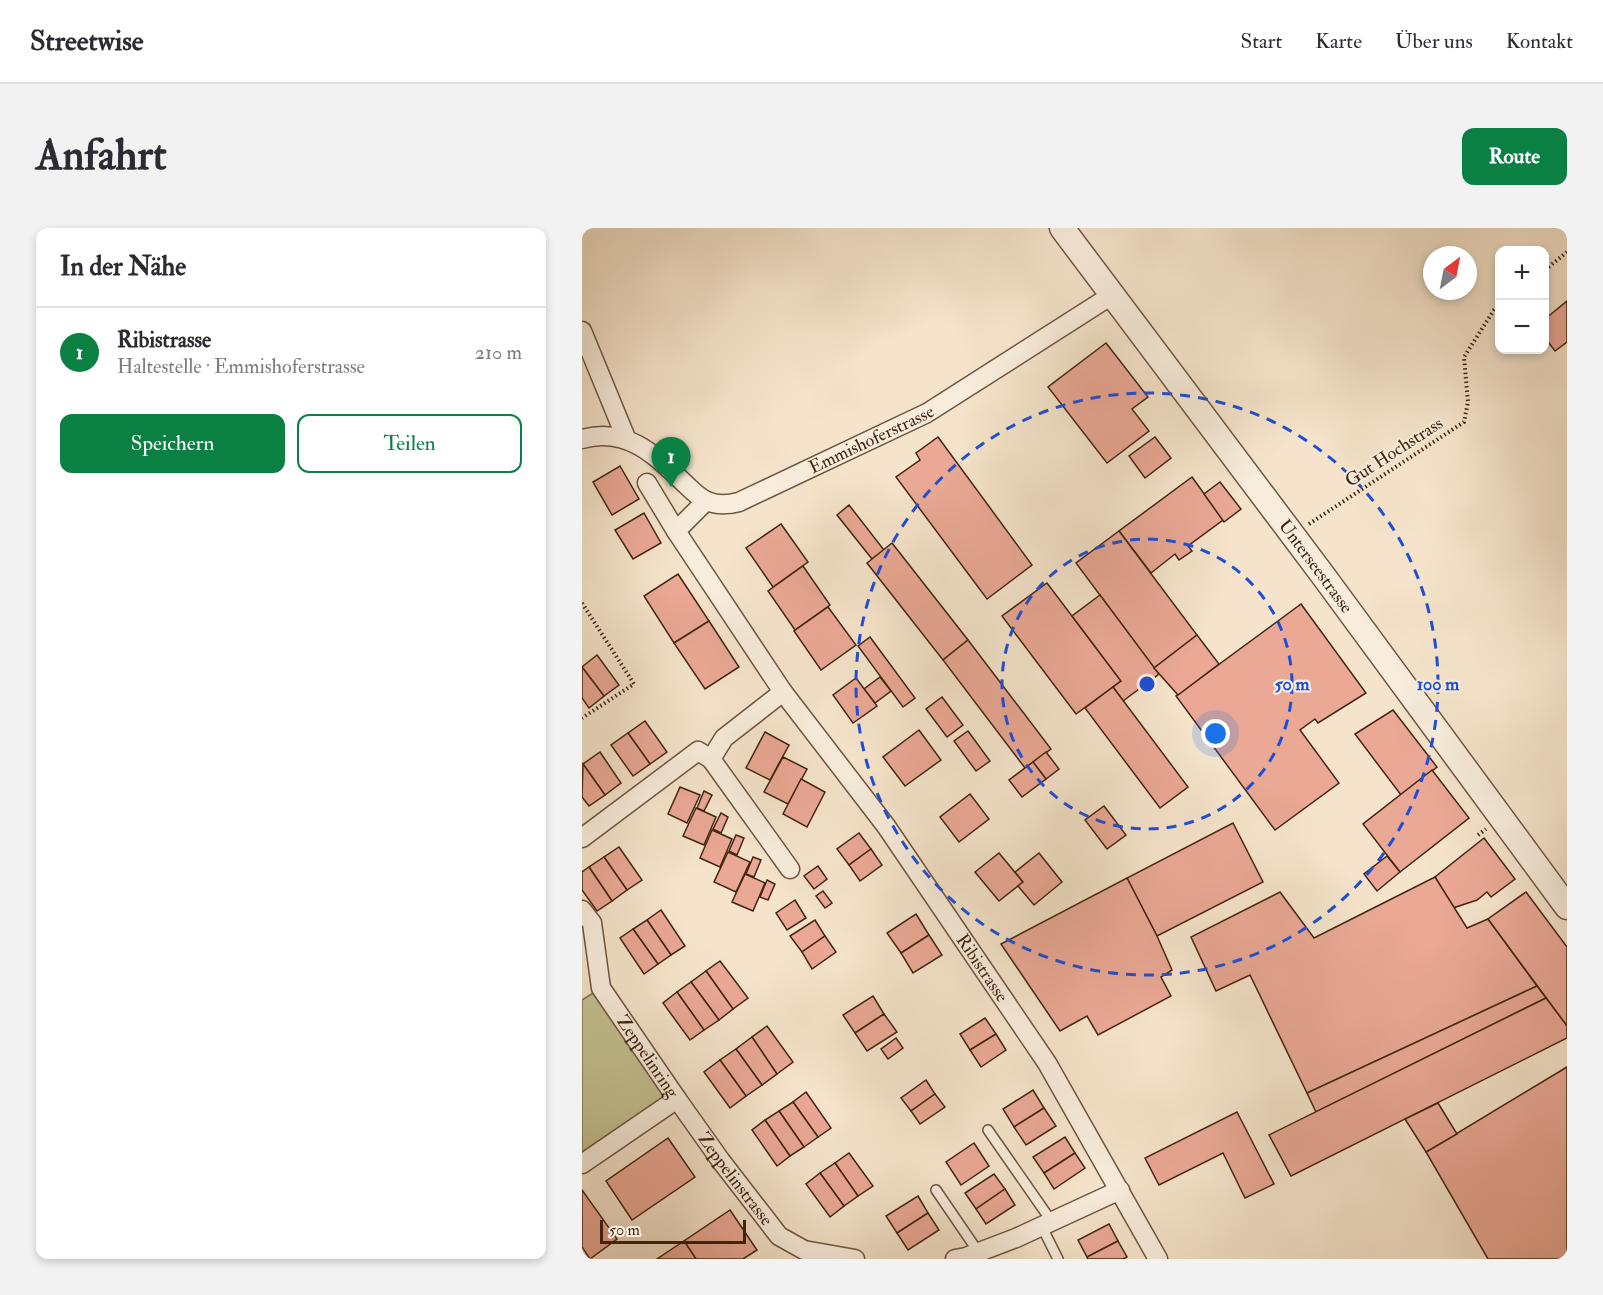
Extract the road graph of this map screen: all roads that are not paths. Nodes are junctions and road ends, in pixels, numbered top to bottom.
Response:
1 (1062, 228) edge
2 (1112, 295) junction
3 (582, 331) edge
4 (626, 438) junction
5 (582, 439) edge
6 (647, 483) dead end
7 (706, 501) junction
8 (676, 531) junction
9 (783, 692) junction
10 (711, 759) junction
11 (582, 838) edge
12 (790, 869) dead end
13 (1567, 907) edge
14 (582, 910) edge
15 (676, 1099) junction
16 (988, 1130) dead end
17 (582, 1164) edge
18 (936, 1190) dead end
19 (1120, 1190) junction
20 (1047, 1225) junction
21 (797, 1254) edge
22 (967, 1257) edge
23 (855, 1259) edge
24 (1058, 1259) edge
25 (1158, 1259) edge

1 - 2 street, Unterseestrasse
2 - 7 street, Emmishoferstrasse
2 - 13 street, Unterseestrasse
3 - 4 street
4 - 5 street
4 - 7 street
6 - 8 street, Ribistrasse
7 - 8 street
8 - 9 street, Ribistrasse
9 - 10 street
9 - 19 street, Ribistrasse
10 - 11 street
10 - 12 street
14 - 15 street, Zeppelinring
15 - 17 street, Zeppelinring
15 - 21 street, Zeppelinstrasse
16 - 20 lane
18 - 22 lane
19 - 20 street
19 - 25 street, Ribistrasse
20 - 22 street
20 - 24 lane
21 - 23 street, Zeppelinstrasse

